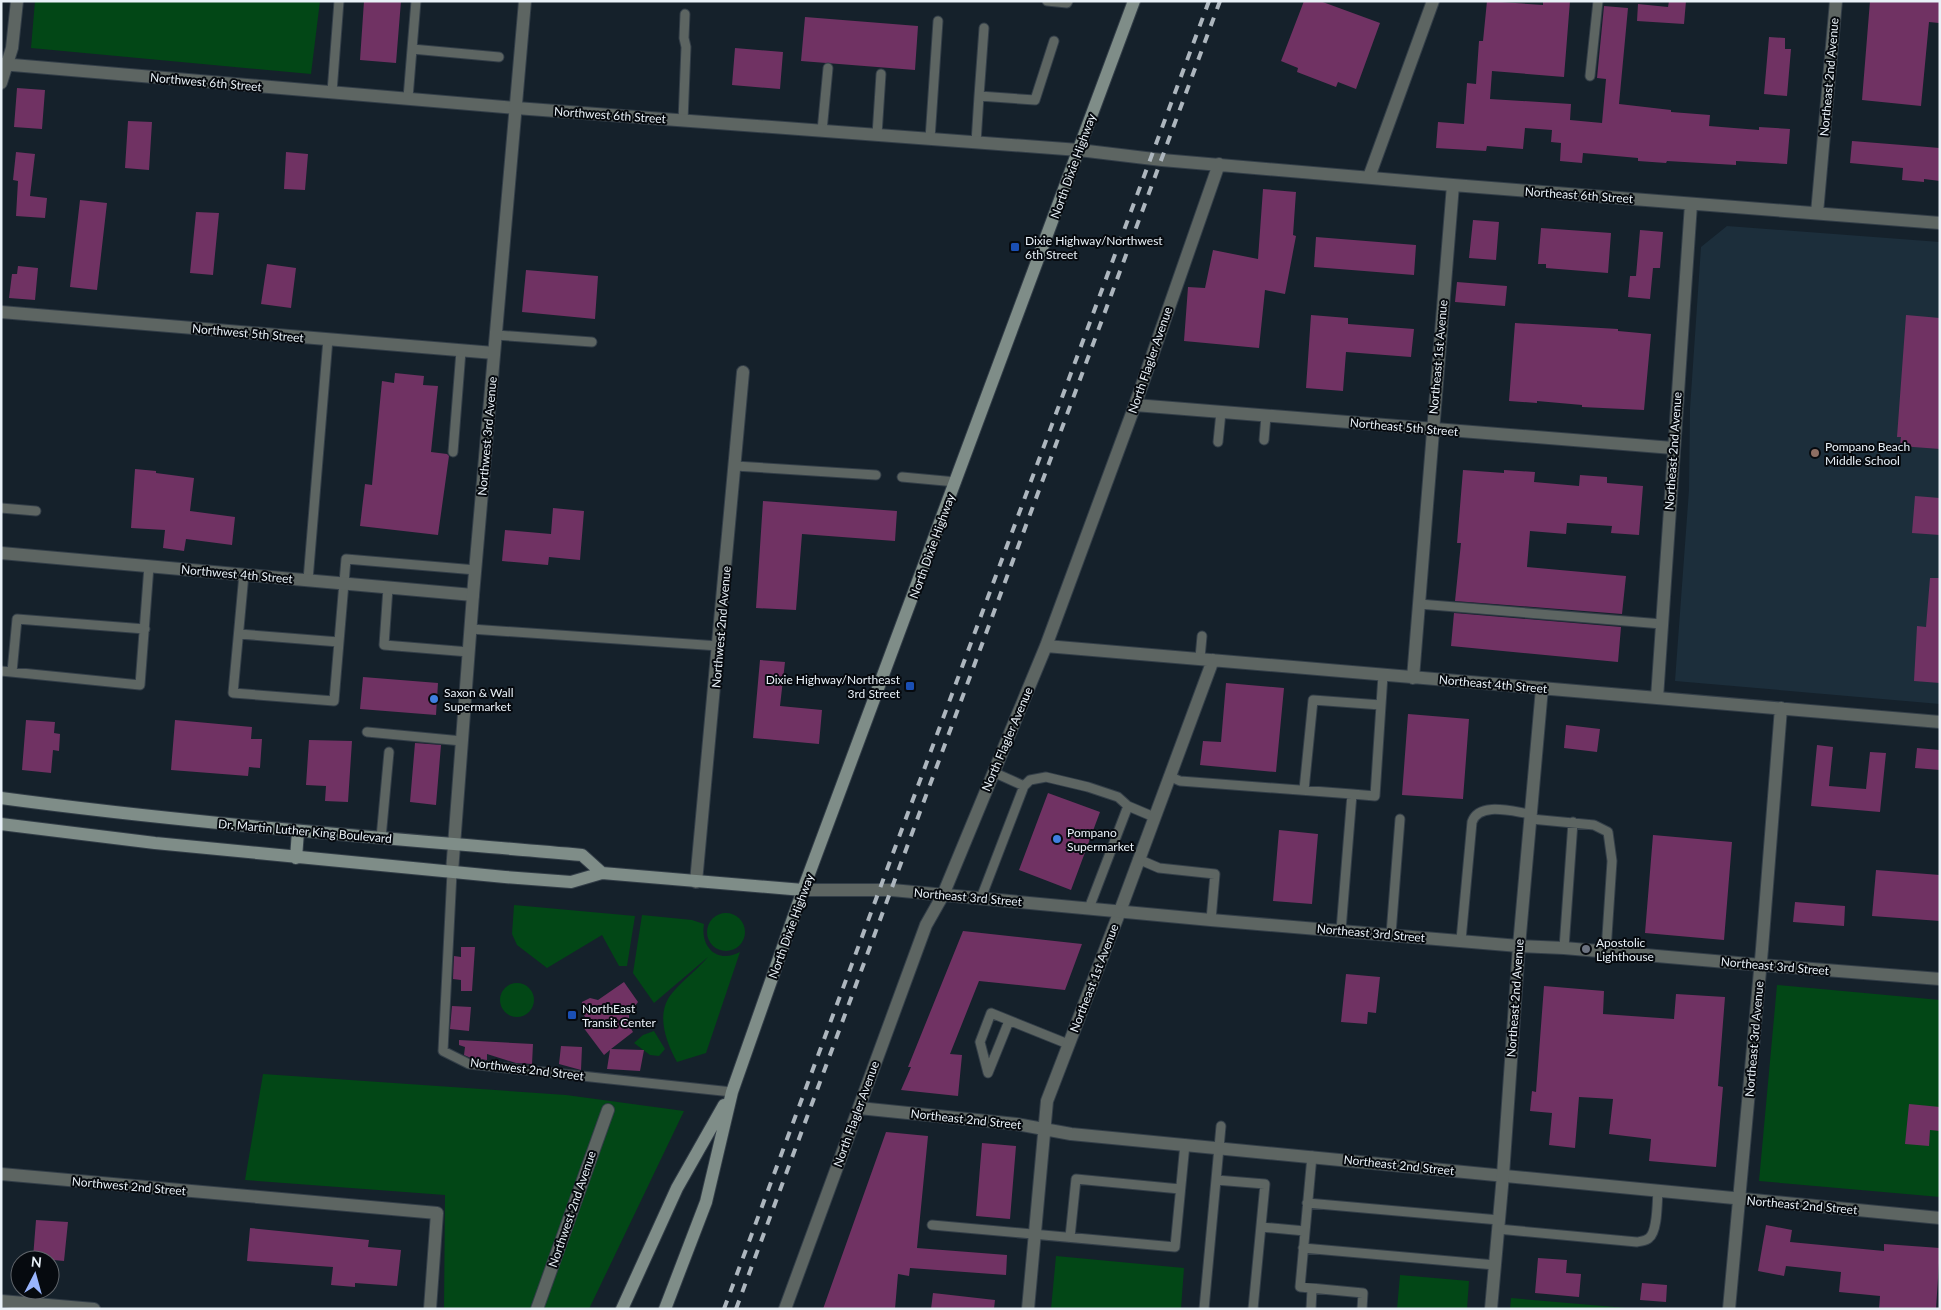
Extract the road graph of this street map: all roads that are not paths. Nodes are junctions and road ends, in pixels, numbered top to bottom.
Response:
1 (17, 1) edge
2 (339, 1) edge
3 (416, 1) edge
4 (524, 1) edge
5 (1047, 1) edge
6 (1068, 1) edge
7 (1134, 1) edge
8 (1433, 1) edge
9 (1598, 1) edge
10 (1836, 1) edge
11 (685, 14) dead end
12 (938, 21) dead end
13 (984, 28) dead end
14 (1054, 41) dead end
15 (412, 49) junction
16 (498, 57) dead end
17 (5, 64) edge
18 (828, 68) dead end
19 (881, 74) dead end
20 (1590, 76) dead end
21 (1, 83) edge
22 (332, 92) junction
23 (979, 96) junction
24 (408, 98) junction
25 (516, 108) junction
26 (683, 120) junction
27 (822, 131) junction
28 (877, 135) junction
29 (930, 139) junction
30 (976, 143) junction
31 (1079, 150) junction
32 (1219, 164) junction
33 (1368, 177) junction
34 (1453, 185) junction
35 (1691, 204) junction
36 (1817, 213) junction
37 (1940, 223) edge
38 (1, 312) edge
39 (496, 335) junction
40 (328, 339) junction
41 (592, 342) dead end
42 (461, 351) junction
43 (494, 353) junction
44 (743, 372) dead end
45 (1135, 405) junction
46 (1220, 412) junction
47 (1266, 416) junction
48 (1432, 430) junction
49 (1264, 440) dead end
50 (1218, 442) dead end
51 (1673, 448) junction
52 (453, 452) dead end
53 (735, 466) junction
54 (876, 475) dead end
55 (902, 477) dead end
56 (956, 482) junction
57 (1, 508) edge
58 (36, 511) dead end
59 (1, 552) edge
60 (150, 566) junction
61 (476, 570) junction
62 (244, 574) junction
63 (308, 580) junction
64 (344, 584) junction
65 (388, 588) junction
66 (473, 595) junction
67 (1419, 604) junction
68 (1662, 624) junction
69 (145, 629) junction
70 (471, 629) junction
71 (239, 634) junction
72 (1202, 636) dead end
73 (339, 642) junction
74 (719, 646) junction
75 (1046, 646) junction
76 (469, 652) junction
77 (1200, 658) junction
78 (1213, 660) junction
79 (1, 671) edge
80 (12, 672) junction
81 (1383, 675) junction
82 (1413, 678) junction
83 (1542, 688) junction
84 (1657, 698) junction
85 (1381, 705) junction
86 (1781, 708) junction
87 (1940, 722) edge
88 (367, 732) dead end
89 (462, 741) junction
90 (389, 752) dead end
91 (993, 772) junction
92 (1170, 776) junction
93 (1024, 786) junction
94 (1304, 790) junction
95 (1352, 794) junction
96 (1, 798) edge
97 (1128, 806) junction
98 (1531, 816) junction
99 (1154, 817) junction
100 (1400, 819) dead end
101 (1573, 822) junction
102 (1, 824) edge
103 (298, 831) junction
104 (381, 838) junction
105 (454, 844) junction
106 (296, 858) junction
107 (1138, 859) junction
108 (452, 872) junction
109 (602, 874) junction
110 (696, 882) junction
111 (803, 890) junction
112 (943, 894) junction
113 (981, 898) junction
114 (1088, 908) junction
115 (1120, 911) junction
116 (1211, 920) junction
117 (1341, 930) junction
118 (1391, 934) junction
119 (1461, 940) junction
120 (1519, 946) junction
121 (1564, 948) junction
122 (1606, 951) junction
123 (1761, 965) junction
124 (1940, 979) edge
125 (1009, 1021) junction
126 (1068, 1044) junction
127 (732, 1092) junction
128 (859, 1108) junction
129 (608, 1110) dead end
130 (1221, 1126) dead end
131 (1043, 1130) junction
132 (1185, 1144) junction
133 (1219, 1147) junction
134 (1312, 1156) junction
135 (1, 1174) edge
136 (1503, 1175) junction
137 (1216, 1180) junction
138 (1180, 1189) junction
139 (1658, 1190) junction
140 (1738, 1199) junction
141 (1307, 1203) junction
142 (1940, 1218) edge
143 (1498, 1224) junction
144 (932, 1225) dead end
145 (1261, 1227) junction
146 (1305, 1231) junction
147 (1034, 1234) junction
148 (1070, 1237) junction
149 (1303, 1248) junction
150 (1495, 1265) junction
151 (1312, 1289) junction
152 (1, 1301) edge
153 (66, 1308) edge
154 (94, 1309) edge
155 (430, 1309) edge
156 (537, 1309) edge
157 (622, 1309) edge
158 (665, 1309) edge
159 (785, 1309) edge
160 (1028, 1309) edge
161 (1204, 1309) edge
162 (1254, 1309) edge
163 (1311, 1309) edge
164 (1362, 1309) edge
165 (1491, 1309) edge
166 (1729, 1309) edge

1 - 17 street
2 - 22 lane
3 - 15 lane
4 - 25 street, Northwest 3rd Avenue
5 - 6 lane
7 - 31 main road, North Dixie Highway
8 - 33 street
9 - 20 lane
10 - 36 street, Northeast 2nd Avenue
11 - 26 lane
12 - 29 lane
13 - 23 lane
14 - 23 lane
15 - 16 lane
15 - 24 lane
17 - 21 street
17 - 22 street, Northwest 6th Street
18 - 27 lane
19 - 28 lane
22 - 24 street, Northwest 6th Street
23 - 30 lane
24 - 25 street, Northwest 6th Street
25 - 26 street, Northwest 6th Street
25 - 39 street, Northwest 3rd Avenue
26 - 27 street, Northwest 6th Street
27 - 28 street, Northwest 6th Street
28 - 29 street, Northwest 6th Street
29 - 30 street, Northwest 6th Street
30 - 31 street, Northwest 6th Street
31 - 32 street, Northwest 6th Street
31 - 56 main road, North Dixie Highway
32 - 33 street, Northeast 6th Street
32 - 45 street, North Flagler Avenue
33 - 34 street, Northeast 6th Street
34 - 35 street, Northeast 6th Street
34 - 48 street, Northeast 1st Avenue
35 - 36 street, Northeast 6th Street
35 - 51 street, Northeast 2nd Avenue
36 - 37 street, Northeast 6th Street
38 - 40 street, Northwest 5th Street
39 - 41 lane
39 - 43 street, Northwest 3rd Avenue
40 - 42 street, Northwest 5th Street
40 - 63 lane
42 - 43 street, Northwest 5th Street
42 - 52 lane
43 - 61 street, Northwest 3rd Avenue
44 - 53 street, Northwest 2nd Avenue
45 - 46 street, Northeast 5th Street
45 - 75 street, North Flagler Avenue
46 - 47 street, Northeast 5th Street
46 - 50 lane
47 - 48 street, Northeast 5th Street
47 - 49 lane
48 - 51 street, Northeast 5th Street
48 - 67 street, Northeast 1st Avenue
51 - 68 street, Northeast 2nd Avenue
53 - 54 lane
53 - 74 street, Northwest 2nd Avenue
55 - 56 lane
56 - 111 main road, North Dixie Highway
57 - 58 lane
59 - 60 street, Northwest 4th Street
60 - 62 street, Northwest 4th Street
60 - 69 lane
61 - 64 lane
61 - 66 street, Northwest 3rd Avenue
62 - 63 street, Northwest 4th Street
62 - 71 lane
63 - 64 street, Northwest 4th Street
64 - 65 street, Northwest 4th Street
64 - 73 lane
65 - 66 street, Northwest 4th Street
65 - 76 lane
66 - 70 street, Northwest 3rd Avenue
67 - 68 lane
67 - 82 street, Northeast 1st Avenue
68 - 84 street, Northeast 2nd Avenue
69 - 80 lane
69 - 80 lane
70 - 74 lane
70 - 76 street, Northwest 3rd Avenue
71 - 73 lane
71 - 73 lane
72 - 77 lane
74 - 110 street, Northwest 2nd Avenue
75 - 77 street, Northeast 4th Street
75 - 91 street, North Flagler Avenue
76 - 89 street, Northwest 3rd Avenue
77 - 78 street, Northeast 4th Street
78 - 81 street, Northeast 4th Street
78 - 92 street, Northeast 1st Avenue
79 - 80 lane
81 - 82 street, Northeast 4th Street
81 - 85 lane
82 - 83 street, Northeast 4th Street
83 - 84 street, Northeast 4th Street
83 - 98 street, Northeast 2nd Avenue
84 - 86 street, Northeast 4th Street
85 - 94 lane
85 - 95 lane
86 - 87 street, Northeast 4th Street
86 - 123 street, Northeast 3rd Avenue
88 - 89 lane
89 - 105 street, Northwest 3rd Avenue
90 - 104 lane
91 - 93 lane
91 - 112 street, North Flagler Avenue
92 - 94 lane
92 - 99 street, Northeast 1st Avenue
93 - 97 lane
93 - 113 lane
94 - 95 lane
95 - 117 lane
96 - 103 main road, Dr. Martin Luther King Boulevard
97 - 99 lane
97 - 114 lane
98 - 101 lane
98 - 119 lane
98 - 120 street, Northeast 2nd Avenue
99 - 107 street, Northeast 1st Avenue
100 - 118 lane
101 - 121 lane
101 - 122 lane
102 - 106 main road
103 - 104 main road, Dr. Martin Luther King Boulevard
103 - 106 main road
104 - 105 main road, Dr. Martin Luther King Boulevard
105 - 108 street, Northwest 3rd Avenue
105 - 109 main road, Dr. Martin Luther King Boulevard
106 - 108 main road
107 - 115 street, Northeast 1st Avenue
107 - 116 lane
108 - 109 main road
108 - 127 lane, Northwest 2nd Street
109 - 110 main road
110 - 111 main road
111 - 112 street, Northeast 3rd Street
111 - 127 main road, North Dixie Highway
112 - 113 street, Northeast 3rd Street
112 - 128 street, North Flagler Avenue
113 - 114 street, Northeast 3rd Street
114 - 115 street, Northeast 3rd Street
115 - 116 street, Northeast 3rd Street
115 - 126 street, Northeast 1st Avenue
116 - 117 street, Northeast 3rd Street
117 - 118 street, Northeast 3rd Street
118 - 119 street, Northeast 3rd Street
119 - 120 street, Northeast 3rd Street
120 - 121 street, Northeast 3rd Street
120 - 136 street, Northeast 2nd Avenue
121 - 122 street, Northeast 3rd Street
122 - 123 street, Northeast 3rd Street
123 - 124 street, Northeast 3rd Street
123 - 140 street, Northeast 3rd Avenue
125 - 125 lane
125 - 126 lane
126 - 131 street, Northeast 1st Avenue
127 - 157 main road, North Dixie Highway
127 - 158 main road, North Dixie Highway
128 - 131 street, Northeast 2nd Street
128 - 159 street, North Flagler Avenue
129 - 156 street, Northwest 2nd Avenue
130 - 133 lane
131 - 132 street, Northeast 2nd Street
131 - 147 street, Northeast 1st Avenue
132 - 133 street, Northeast 2nd Street
132 - 138 lane
133 - 134 street, Northeast 2nd Street
133 - 137 lane
134 - 136 street, Northeast 2nd Street
134 - 141 lane
135 - 155 street, Northwest 2nd Street
136 - 139 street, Northeast 2nd Street
136 - 143 street, Northeast 2nd Avenue
137 - 145 lane
137 - 161 lane
138 - 148 lane
138 - 148 lane
139 - 140 street, Northeast 2nd Street
139 - 143 lane
140 - 142 street, Northeast 2nd Street
140 - 166 street, Northeast 3rd Avenue
141 - 143 lane
141 - 146 lane
143 - 150 street, Northeast 2nd Avenue
144 - 147 lane
145 - 146 lane
145 - 162 lane
146 - 149 lane
147 - 148 lane
147 - 160 street, Northeast 1st Avenue
149 - 150 lane
149 - 151 lane
150 - 165 street, Northeast 2nd Avenue
151 - 163 lane
151 - 164 lane
152 - 153 street
153 - 154 street

